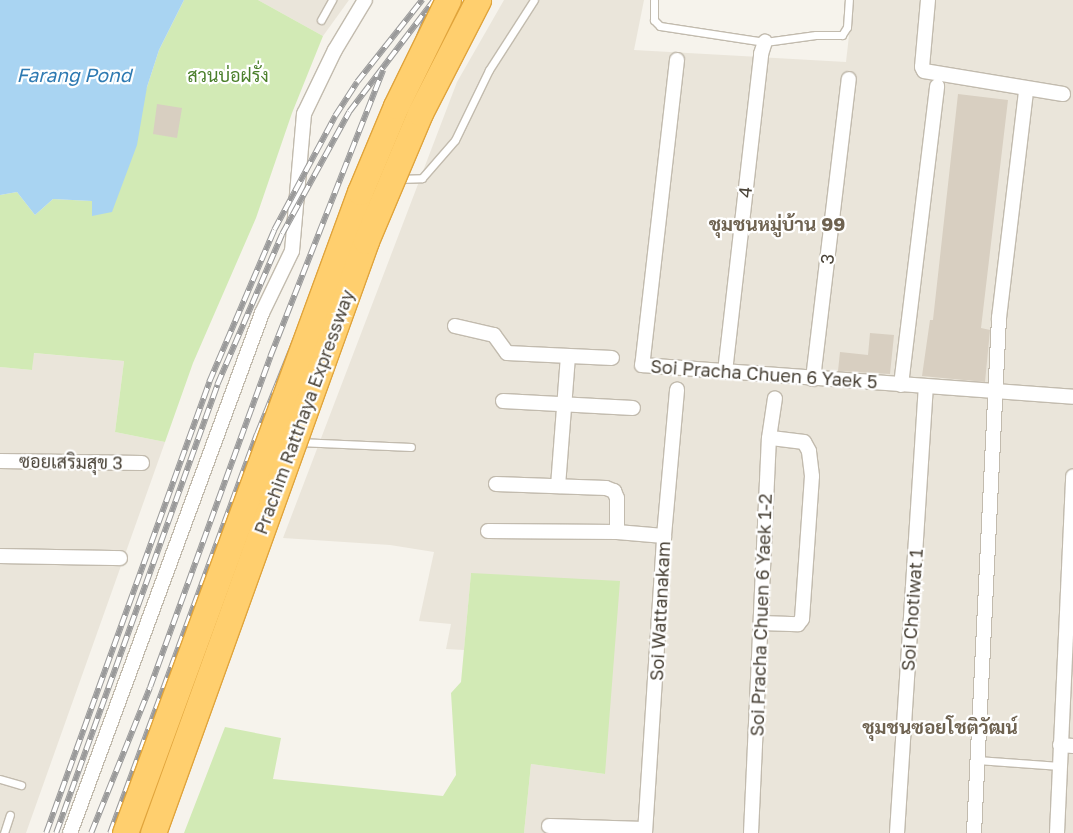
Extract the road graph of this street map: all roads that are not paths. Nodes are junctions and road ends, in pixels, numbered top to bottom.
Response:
1 (332, 0) edge
2 (365, 0) edge
3 (441, 0) edge
4 (448, 0) edge
5 (478, 0) edge
6 (534, 0) edge
7 (654, 0) edge
8 (849, 0) edge
9 (928, 0) edge
10 (321, 20) dead end
11 (765, 42) junction
12 (677, 60) dead end
13 (849, 79) dead end
14 (937, 86) dead end
15 (1026, 90) junction
16 (1063, 94) dead end
17 (358, 179) junction
18 (376, 180) dead end
19 (385, 180) dead end
20 (311, 299) dead end
21 (455, 326) dead end
22 (298, 334) dead end
23 (568, 356) junction
24 (612, 358) dead end
25 (725, 372) junction
26 (813, 379) junction
27 (901, 385) junction
28 (926, 387) junction
29 (677, 390) dead end
30 (995, 392) junction
31 (1073, 397) edge
32 (775, 398) dead end
33 (502, 402) dead end
34 (564, 404) junction
35 (633, 408) dead end
36 (769, 438) junction
37 (265, 441) junction
38 (274, 441) dead end
39 (284, 442) dead end
40 (411, 447) dead end
41 (0, 461) edge
42 (142, 463) dead end
43 (1073, 476) edge
44 (496, 484) dead end
45 (558, 486) junction
46 (488, 531) dead end
47 (618, 532) junction
48 (664, 536) junction
49 (0, 556) edge
50 (120, 558) dead end
51 (1069, 595) edge
52 (762, 623) junction
53 (1067, 746) edge
54 (977, 760) junction
55 (1060, 766) junction
56 (0, 779) edge
57 (22, 785) dead end
58 (10, 815) dead end
59 (549, 826) dead end
60 (645, 831) edge
61 (4, 833) edge
62 (70, 833) edge
63 (127, 833) edge
64 (153, 833) edge
65 (751, 833) edge
66 (897, 833) edge
67 (974, 833) edge
68 (1057, 833) edge

1 - 10 lane
2 - 62 street
3 - 17 lane
4 - 63 highway, Prachim Ratthaya Expressway, bridge
5 - 64 highway, Prachim Ratthaya Expressway, bridge
6 - 19 lane
7 - 11 lane
8 - 11 lane
9 - 15 street
11 - 25 street, 4
12 - 25 street, Soi Pracha Chuen 6 Yaek 5
13 - 26 street, 3
14 - 27 street
15 - 16 street
15 - 30 street
17 - 18 lane
17 - 20 lane
21 - 23 street
22 - 37 lane
23 - 24 street
23 - 34 street
25 - 26 street, Soi Pracha Chuen 6 Yaek 5
26 - 27 street, Soi Pracha Chuen 6 Yaek 5
27 - 28 street, Soi Pracha Chuen 6 Yaek 5
28 - 30 street, Soi Pracha Chuen 6 Yaek 5
28 - 66 street, Soi Chotiwat 1
29 - 48 street, Soi Wattanakam
30 - 31 street, Soi Pracha Chuen 6 Yaek 5
30 - 54 street
32 - 36 street, Soi Pracha Chuen 6 Yaek 1-2
33 - 34 street
34 - 35 street
34 - 45 street
36 - 52 street, Soi Pracha Chuen 6 Yaek 1-2
36 - 52 street
37 - 38 lane
37 - 63 lane
39 - 40 lane
41 - 42 street, ซอยเสริมสุข 3
43 - 51 street
44 - 45 street
45 - 47 street
46 - 47 street
47 - 48 street
48 - 60 street, Soi Wattanakam
49 - 50 street
51 - 53 street
52 - 65 street, Soi Pracha Chuen 6 Yaek 1-2
53 - 55 street
54 - 55 lane
54 - 67 street
55 - 68 street
56 - 57 lane
58 - 61 lane
59 - 60 street

